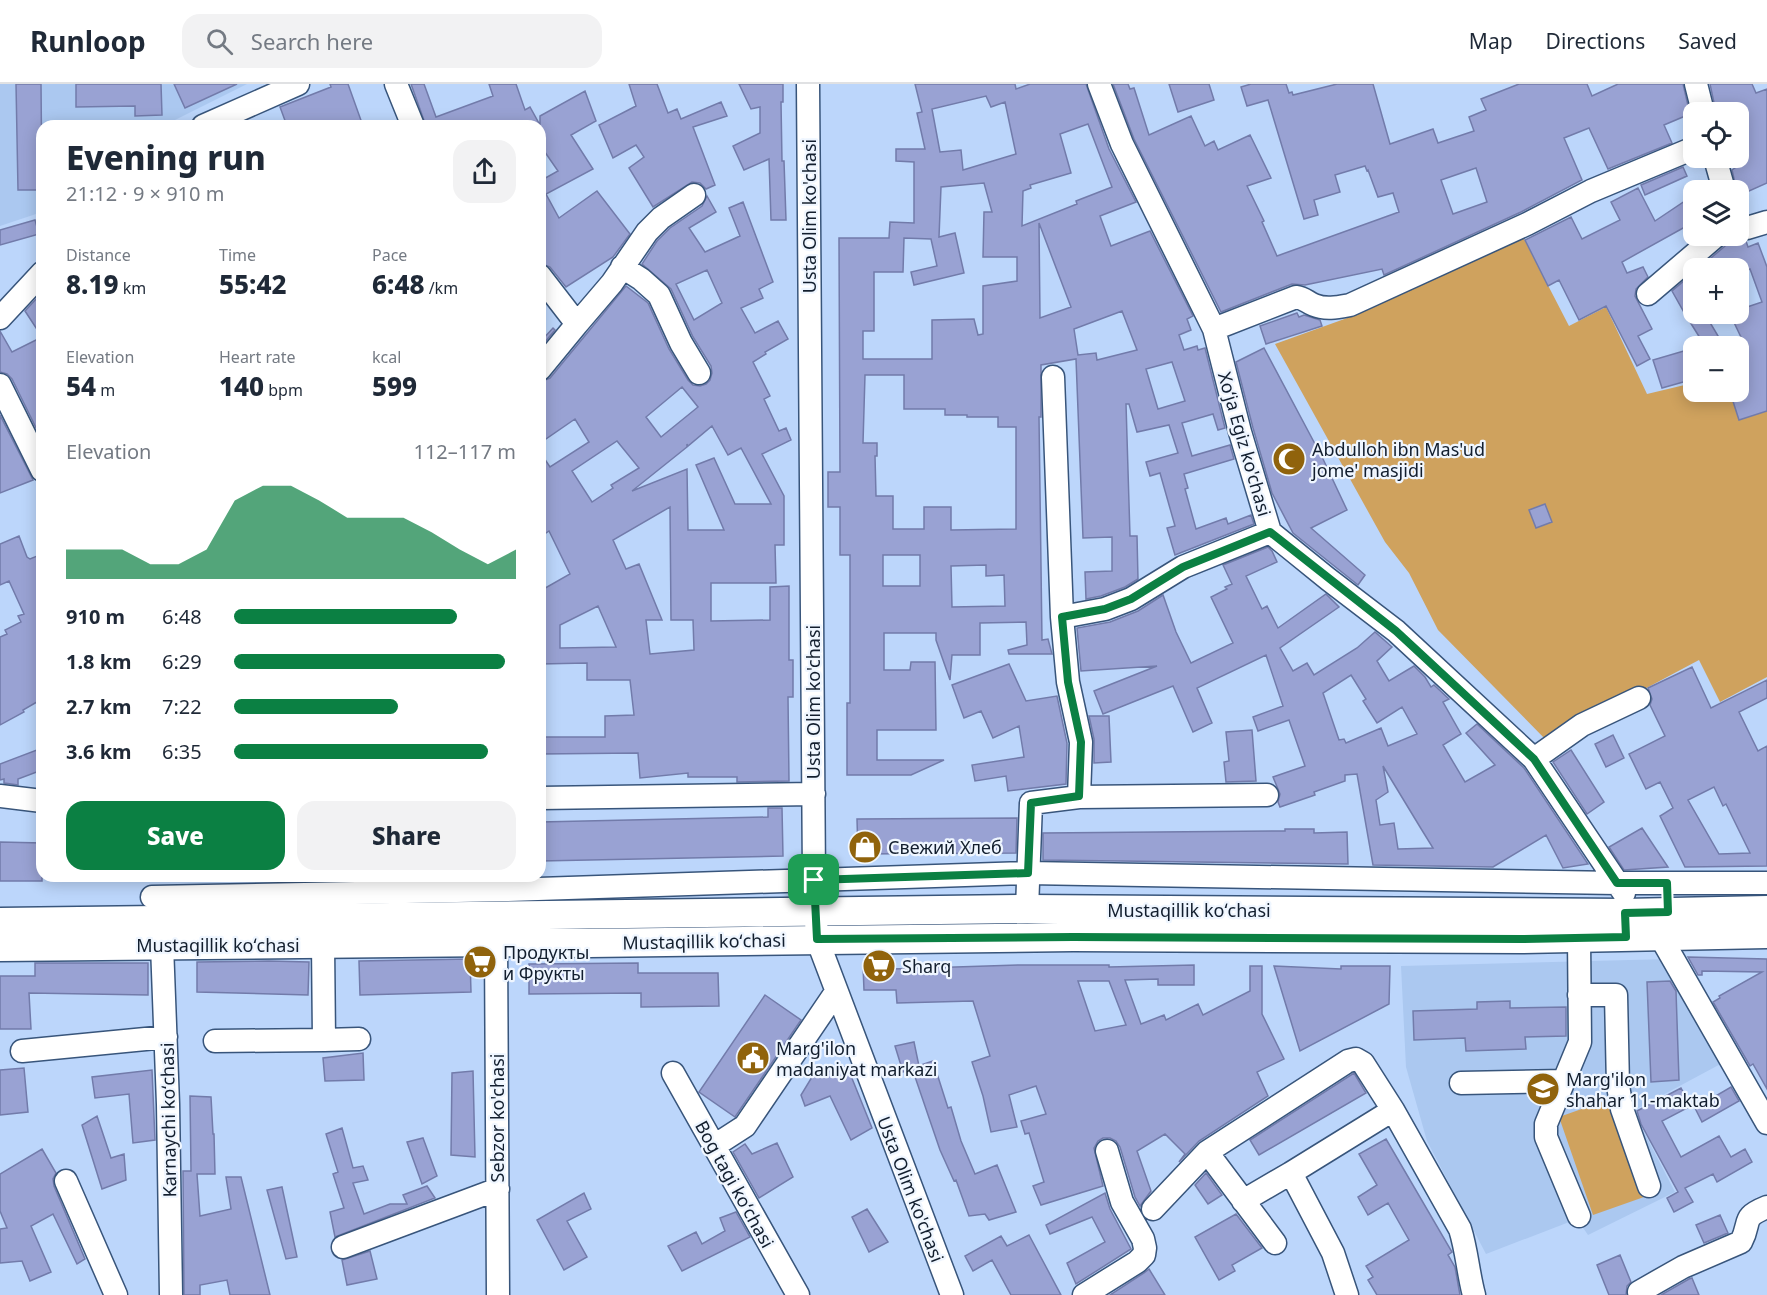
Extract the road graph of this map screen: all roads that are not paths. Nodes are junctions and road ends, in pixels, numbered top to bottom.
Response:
1 (298, 84) edge
2 (396, 84) edge
3 (808, 84) edge
4 (1099, 84) edge
5 (1696, 84) edge
6 (1700, 102) edge
7 (217, 120) edge
8 (411, 120) edge
9 (1683, 153) edge
10 (694, 195) dead end
11 (1767, 222) edge
12 (1749, 227) edge
13 (1704, 246) edge
14 (622, 267) junction
15 (36, 279) edge
16 (546, 284) edge
17 (1648, 294) dead end
18 (0, 318) edge
19 (577, 324) junction
20 (1214, 329) junction
21 (546, 362) edge
22 (699, 372) dead end
23 (1053, 377) dead end
24 (0, 385) edge
25 (36, 458) edge
26 (1270, 532) junction
27 (1062, 617) junction
28 (1639, 698) dead end
29 (1534, 759) junction
30 (814, 794) junction
31 (1267, 795) dead end
32 (0, 796) edge
33 (1079, 796) junction
34 (546, 798) edge
35 (36, 800) edge
36 (1028, 873) junction
37 (1090, 874) junction
38 (814, 880) junction
39 (1617, 883) junction
40 (1667, 883) junction
41 (1767, 883) edge
42 (507, 894) edge
43 (278, 896) edge
44 (152, 897) dead end
45 (1027, 909) junction
46 (1090, 909) junction
47 (1767, 910) edge
48 (815, 912) junction
49 (1629, 920) junction
50 (0, 922) edge
51 (1664, 924) junction
52 (1767, 934) edge
53 (1579, 938) junction
54 (817, 939) junction
55 (495, 942) junction
56 (322, 944) junction
57 (162, 945) junction
58 (0, 947) edge
59 (836, 992) junction
60 (1579, 995) junction
61 (166, 1037) junction
62 (359, 1039) dead end
63 (324, 1040) junction
64 (215, 1041) dead end
65 (22, 1051) dead end
66 (672, 1073) dead end
67 (1564, 1080) junction
68 (1461, 1083) dead end
69 (1393, 1110) junction
70 (1767, 1123) edge
71 (714, 1146) junction
72 (1107, 1151) dead end
73 (1207, 1152) junction
74 (1291, 1173) junction
75 (66, 1181) dead end
76 (1649, 1186) dead end
77 (498, 1189) junction
78 (1243, 1201) junction
79 (1767, 1206) edge
80 (1153, 1209) dead end
81 (1580, 1216) dead end
82 (1275, 1243) dead end
83 (343, 1247) dead end
84 (1639, 1292) dead end
85 (116, 1295) edge
86 (171, 1295) edge
87 (498, 1295) edge
88 (798, 1295) edge
89 (952, 1295) edge
90 (1084, 1295) edge
91 (1347, 1295) edge
92 (1474, 1295) edge

1 - 7 street
2 - 8 street
3 - 30 street, Usta Olim ko'chasi
4 - 20 street, Xoʻja Egiz ko'chasi
5 - 6 street
9 - 20 street
10 - 14 street
11 - 12 street
13 - 17 street
14 - 19 street
14 - 22 street
15 - 18 street
16 - 19 street
19 - 21 street
20 - 26 street, Xoʻja Egiz ko'chasi
23 - 27 street
24 - 25 street
26 - 27 street
26 - 29 street, Xoʻja Egiz ko'chasi
27 - 33 street
28 - 29 street
29 - 39 street, Xoʻja Egiz ko'chasi
30 - 34 street
30 - 38 street, Usta Olim ko'chasi
31 - 33 street
32 - 35 street
33 - 36 street
36 - 37 street
36 - 38 street
36 - 45 street
37 - 39 street
37 - 46 street
38 - 42 street
38 - 48 street, Usta Olim ko'chasi
39 - 40 street
39 - 49 street, Xoʻja Egiz ko'chasi
40 - 41 street
40 - 51 street
42 - 43 main road, Mustaqillik koʻchasi
42 - 48 main road, Mustaqillik koʻchasi
43 - 44 street
43 - 50 main road, Mustaqillik koʻchasi
45 - 46 main road, Mustaqillik koʻchasi
45 - 48 main road, Mustaqillik koʻchasi
46 - 49 main road, Mustaqillik koʻchasi
47 - 51 main road, Mustaqillik koʻchasi
48 - 54 street, Usta Olim ko'chasi
49 - 51 main road, Mustaqillik koʻchasi
49 - 53 main road, Mustaqillik koʻchasi
51 - 52 main road, Mustaqillik koʻchasi
51 - 70 street
53 - 54 main road, Mustaqillik koʻchasi
53 - 60 street
54 - 55 main road, Mustaqillik koʻchasi
54 - 59 street, Usta Olim ko'chasi
55 - 56 main road, Mustaqillik koʻchasi
55 - 77 street, Sebzor ko'chasi
56 - 57 main road, Mustaqillik koʻchasi
56 - 63 street
57 - 58 main road, Mustaqillik koʻchasi
57 - 61 street, Karnaychi koʻchasi
59 - 71 street
59 - 89 street, Usta Olim ko'chasi
60 - 67 street
60 - 76 street
61 - 65 street
61 - 86 street, Karnaychi koʻchasi
62 - 63 street
63 - 64 street
66 - 71 street, Bog tagi koʻchasi
67 - 68 street
67 - 81 street
69 - 73 street
69 - 74 street
69 - 92 street
71 - 88 street, Bog tagi koʻchasi
72 - 90 street
73 - 78 street
73 - 80 street
74 - 78 street
74 - 91 street
75 - 85 street
77 - 83 street
77 - 87 street, Sebzor ko'chasi
78 - 82 street
79 - 84 street

